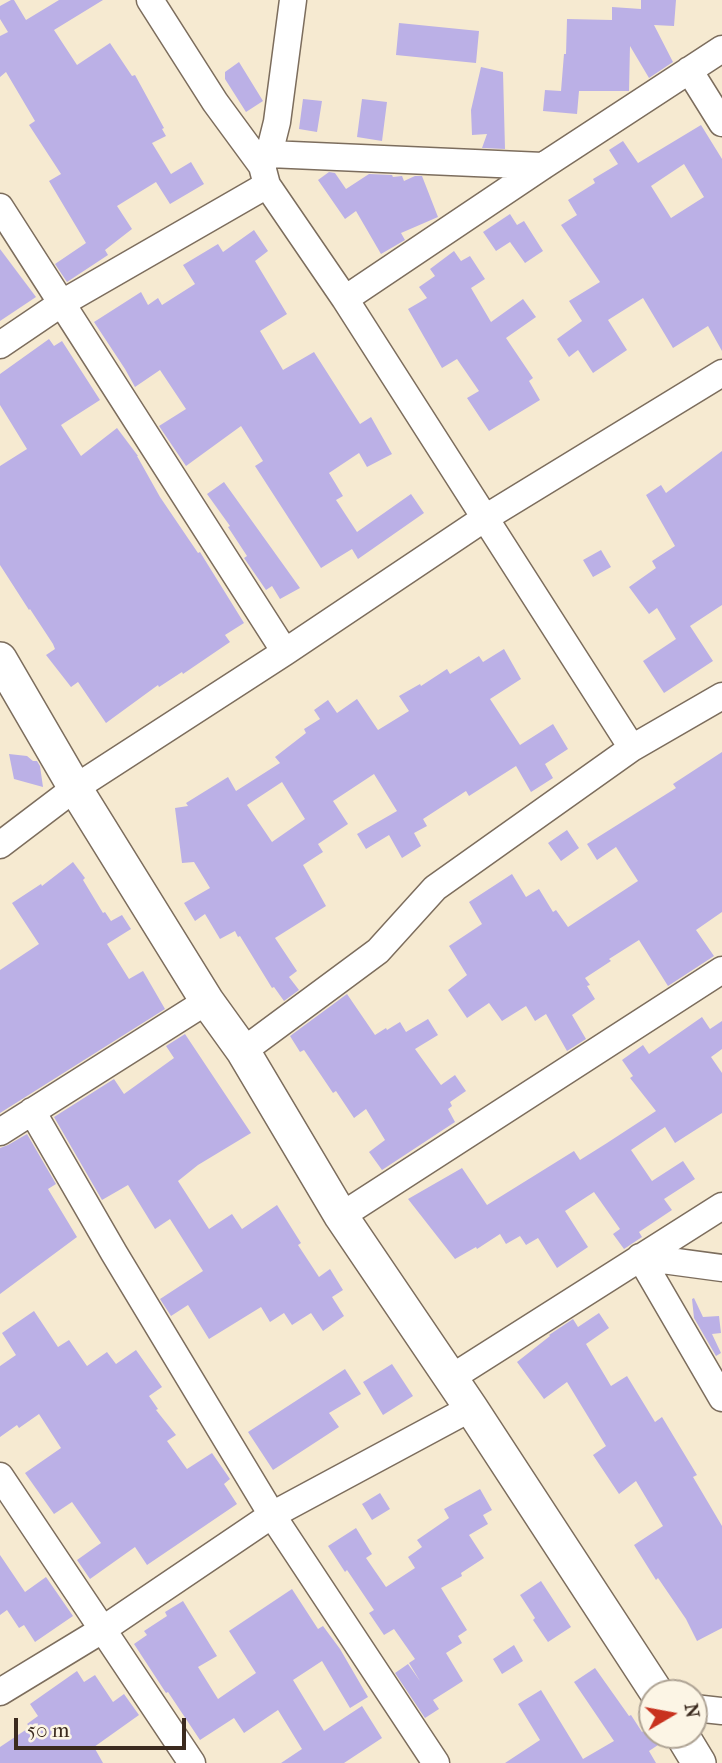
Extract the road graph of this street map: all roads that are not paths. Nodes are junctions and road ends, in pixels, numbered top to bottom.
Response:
1 (150, 0) edge
2 (293, 0) edge
3 (722, 49) edge
4 (689, 70) junction
5 (722, 123) edge
6 (543, 166) junction
7 (266, 168) junction
8 (0, 206) edge
9 (345, 299) junction
10 (62, 303) junction
11 (0, 345) edge
12 (722, 373) edge
13 (485, 518) junction
14 (285, 652) junction
15 (0, 659) edge
16 (722, 696) edge
17 (632, 748) junction
18 (75, 788) junction
19 (0, 845) edge
20 (722, 970) edge
21 (207, 1000) junction
22 (243, 1051) junction
23 (32, 1111) junction
24 (0, 1132) edge
25 (722, 1206) edge
26 (341, 1216) junction
27 (640, 1257) junction
28 (722, 1268) edge
29 (451, 1378) junction
30 (722, 1398) edge
31 (471, 1408) junction
32 (0, 1476) edge
33 (272, 1515) junction
34 (102, 1630) junction
35 (648, 1679) edge
36 (0, 1692) edge
37 (192, 1763) edge
38 (436, 1763) edge

1 - 7 street
2 - 7 street
3 - 4 street
4 - 5 street
4 - 6 street
6 - 7 street
6 - 9 street
7 - 9 street
7 - 10 street
8 - 10 street
9 - 13 street
10 - 11 street
10 - 14 street
12 - 13 street
13 - 14 street
13 - 17 street
14 - 18 street
15 - 18 street
16 - 17 street
17 - 22 street
18 - 19 street
18 - 21 street
20 - 26 street
21 - 22 street
21 - 23 street
22 - 26 street
23 - 24 street
23 - 33 street
25 - 27 street
26 - 29 street
27 - 28 street
27 - 29 street
27 - 30 street
29 - 31 street
31 - 33 street
31 - 35 street
32 - 34 street
33 - 34 street
33 - 38 street
34 - 36 street
34 - 37 street

